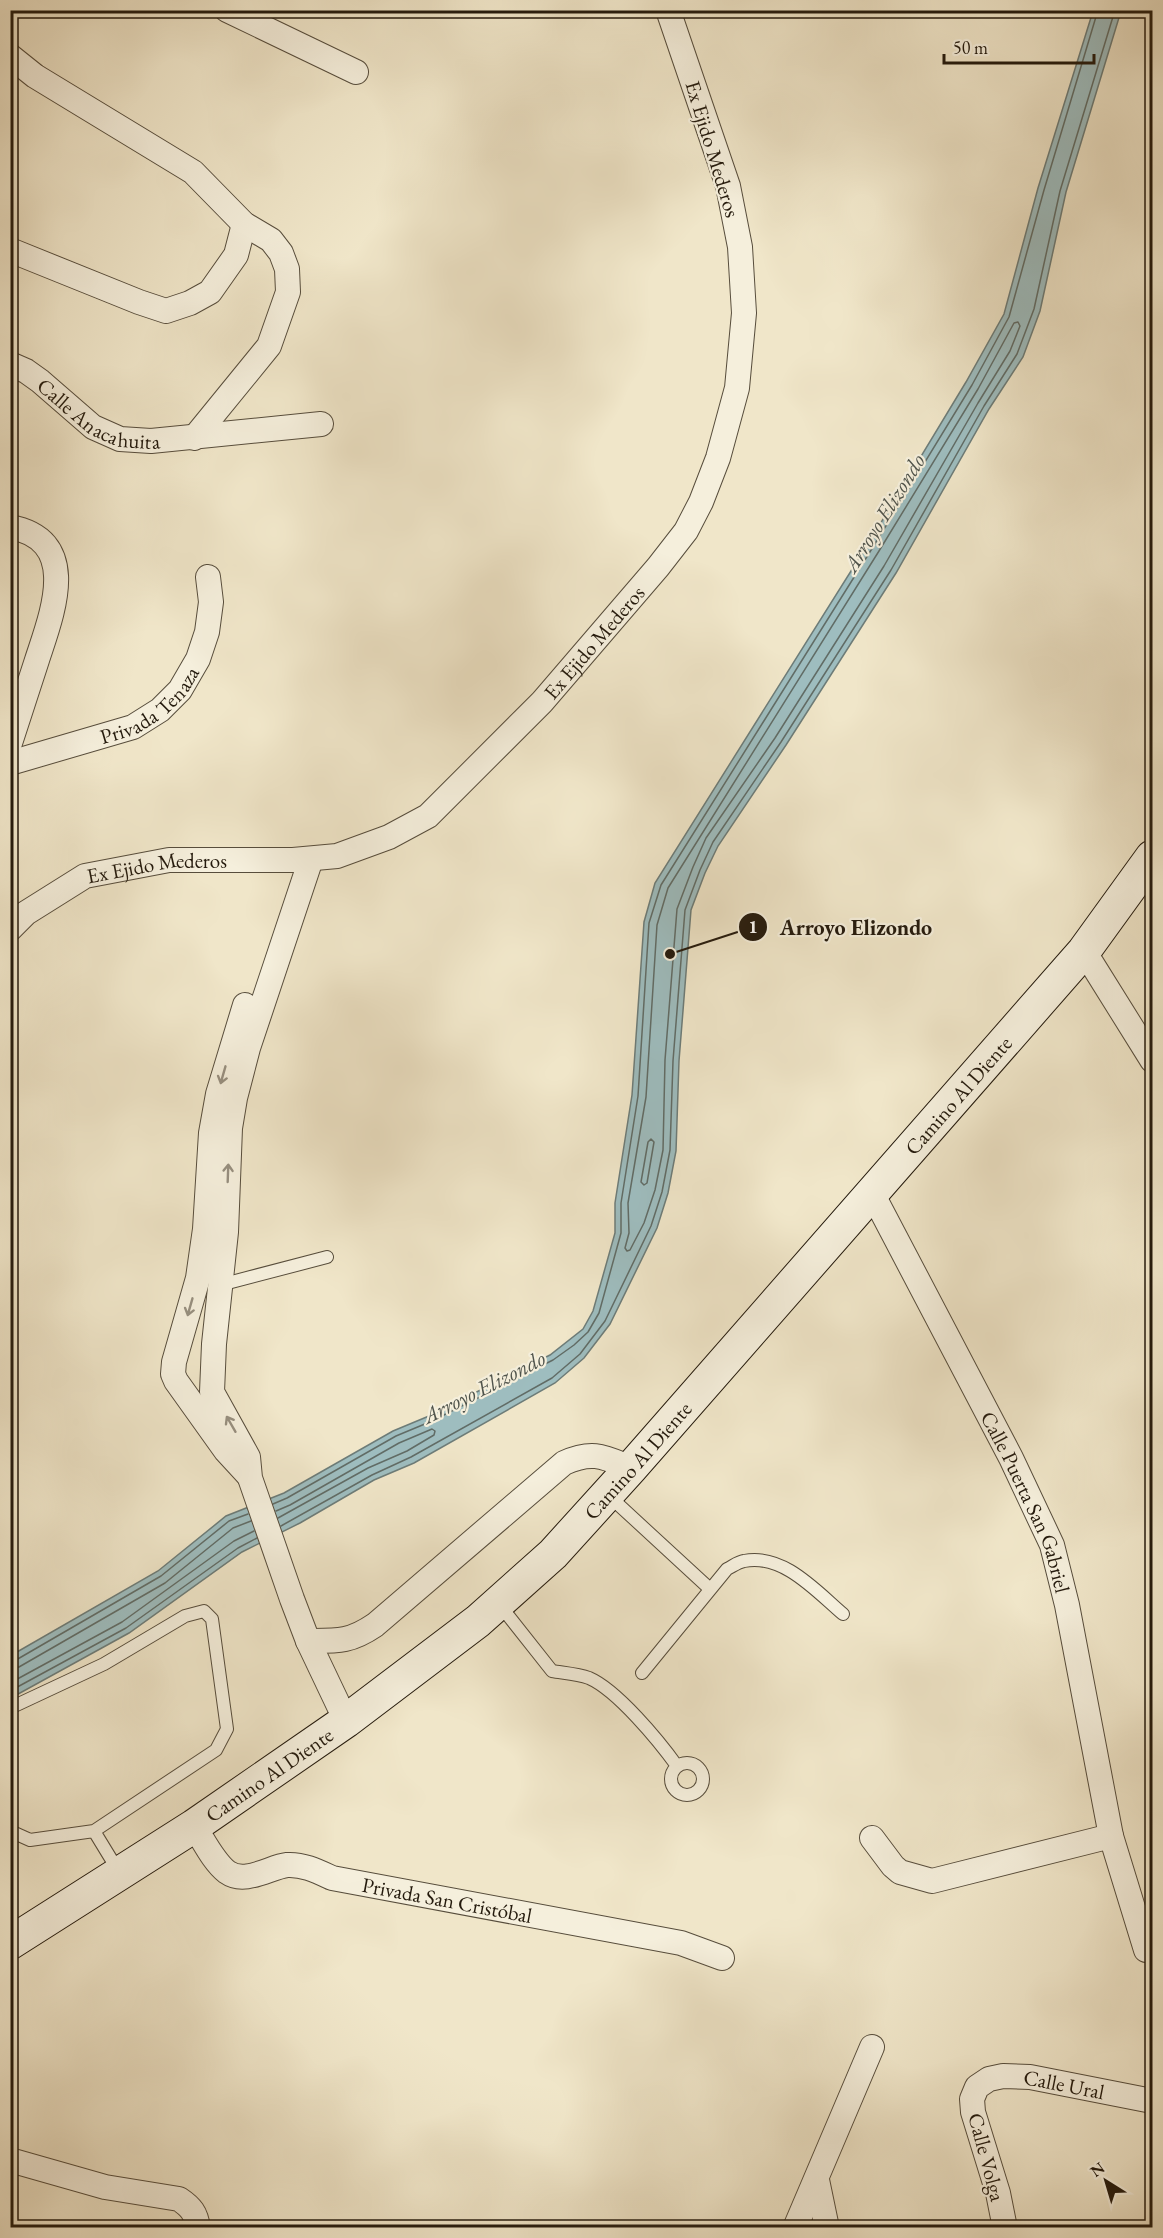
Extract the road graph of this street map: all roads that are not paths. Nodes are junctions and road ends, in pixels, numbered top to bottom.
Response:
1 (227, 10) edge
2 (668, 10) edge
3 (10, 56) edge
4 (356, 72) dead end
5 (244, 224) junction
6 (10, 250) edge
7 (10, 364) edge
8 (321, 424) dead end
9 (194, 438) junction
10 (10, 527) edge
11 (208, 577) dead end
12 (10, 743) edge
13 (10, 763) edge
14 (1152, 857) edge
15 (302, 860) junction
16 (10, 929) edge
17 (1084, 951) junction
18 (1152, 1060) edge
19 (872, 1193) junction
20 (327, 1257) dead end
21 (209, 1281) junction
22 (182, 1333) junction
23 (214, 1344) junction
24 (212, 1392) junction
25 (190, 1400) junction
26 (632, 1468) junction
27 (252, 1484) junction
28 (608, 1495) junction
29 (710, 1589) junction
30 (499, 1603) junction
31 (843, 1614) dead end
32 (308, 1641) junction
33 (642, 1673) dead end
34 (10, 1708) edge
35 (346, 1721) junction
36 (677, 1767) dead end
37 (194, 1826) junction
38 (10, 1831) edge
39 (94, 1831) junction
40 (1111, 1836) junction
41 (872, 1838) dead end
42 (120, 1874) junction
43 (10, 1943) edge
44 (1146, 1950) dead end
45 (722, 1958) dead end
46 (872, 2047) dead end
47 (977, 2087) joint
48 (1152, 2101) edge
49 (11, 2160) edge
50 (817, 2180) junction
51 (197, 2221) edge
52 (795, 2228) edge
53 (827, 2228) edge
54 (1005, 2228) edge

1 - 4 street
2 - 15 street, Ex Ejido Mederos
3 - 5 street, Calle Anacahuita
5 - 6 street
5 - 9 street, Calle Anacahuita
7 - 9 street, Calle Anacahuita
8 - 9 street, Calle Anacahuita
10 - 12 street
11 - 13 street, Privada Tenaza
14 - 17 street, Camino Al Diente
15 - 16 street, Ex Ejido Mederos
15 - 21 street
17 - 18 street
17 - 19 street, Camino Al Diente
19 - 26 street, Camino Al Diente
19 - 40 street, Calle Puerta San Gabriel
20 - 21 lane
21 -> 22 street
21 - 23 street
22 - 23 street
22 - 25 street
23 - 24 street
24 - 25 street
27 -> 24 street
25 - 27 street
26 - 28 street, Camino Al Diente
26 - 32 street
27 - 32 street
28 - 29 lane
28 - 30 street, Camino Al Diente
29 - 31 lane
29 - 33 lane
30 - 35 street, Camino Al Diente
30 - 36 lane
32 - 35 street
34 - 39 lane
35 - 37 street, Camino Al Diente
37 - 42 street, Camino Al Diente
37 - 45 street, Privada San Cristóbal
38 - 39 lane
39 - 42 lane
40 - 41 street
40 - 44 street, Calle Puerta San Gabriel
42 - 43 street, Camino Al Diente
46 - 50 street
47 - 48 street, Calle Ural
47 - 54 street, Calle Volga
49 - 51 street
50 - 52 street
50 - 53 street

